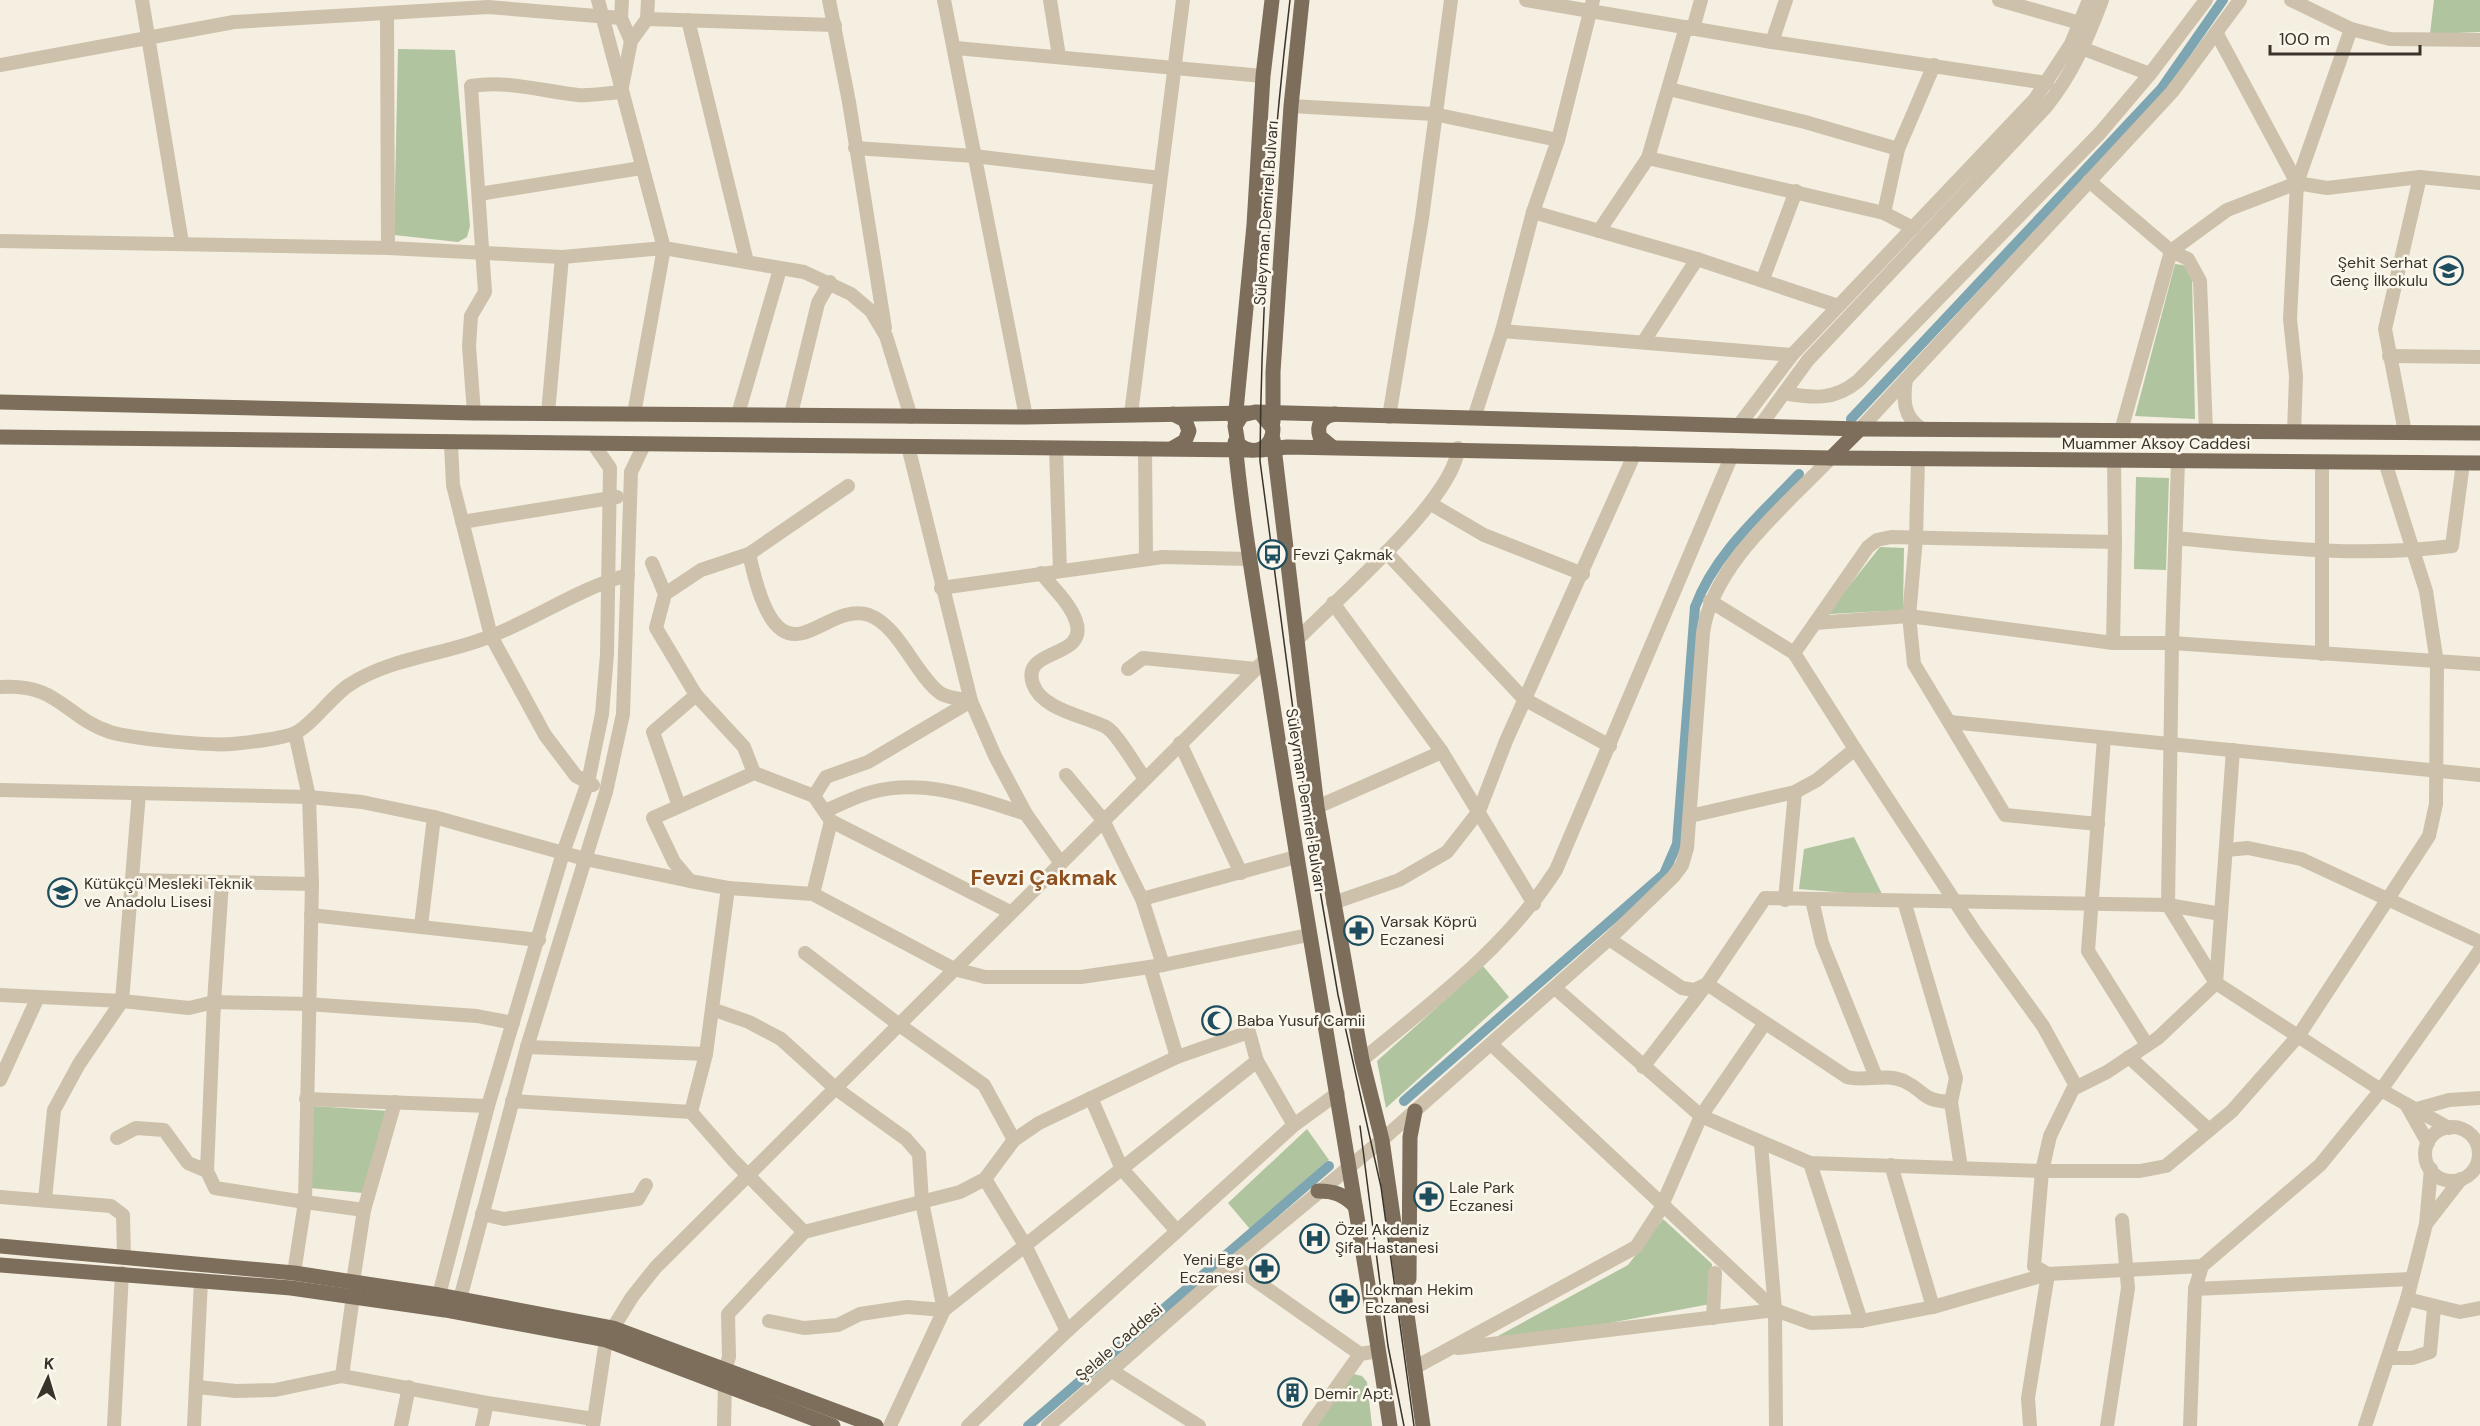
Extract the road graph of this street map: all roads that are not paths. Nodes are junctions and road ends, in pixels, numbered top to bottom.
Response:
1 (142, 0) edge
2 (598, 0) edge
3 (622, 0) edge
4 (648, 0) edge
5 (829, 0) edge
6 (944, 0) edge
7 (1050, 0) edge
8 (1183, 0) edge
9 (1272, 0) edge
10 (1302, 0) edge
11 (1451, 0) edge
12 (1526, 0) edge
13 (1701, 0) edge
14 (1786, 0) edge
15 (1999, 0) edge
16 (2089, 0) edge
17 (2102, 0) edge
18 (2206, 0) edge
19 (2241, 0) edge
20 (2291, 0) edge
21 (1592, 6) edge
22 (387, 13) junction
23 (602, 16) junction
24 (621, 18) junction
25 (647, 19) junction
26 (688, 20) junction
27 (2079, 23) junction
28 (835, 25) junction
29 (1690, 28) junction
30 (2351, 29) junction
31 (2217, 34) junction
32 (147, 37) junction
33 (2480, 40) edge
34 (632, 41) junction
35 (1772, 42) junction
36 (956, 48) junction
37 (2084, 49) junction
38 (1059, 56) junction
39 (0, 65) edge
40 (1934, 65) junction
41 (1174, 66) junction
42 (2150, 74) junction
43 (1263, 76) junction
44 (2047, 83) junction
45 (1669, 88) junction
46 (621, 92) junction
47 (1291, 106) junction
48 (1434, 114) junction
49 (1558, 140) junction
50 (855, 148) junction
51 (1899, 149) junction
52 (974, 156) junction
53 (1648, 158) junction
54 (641, 168) junction
55 (2420, 177) junction
56 (1160, 178) junction
57 (2089, 181) junction
58 (2297, 183) junction
59 (2480, 183) edge
60 (1796, 191) junction
61 (479, 194) junction
62 (1533, 212) junction
63 (1884, 213) junction
64 (1913, 228) junction
65 (1599, 231) junction
66 (0, 241) edge
67 (182, 243) junction
68 (388, 248) junction
69 (664, 248) junction
70 (483, 251) junction
71 (2171, 251) junction
72 (562, 257) junction
73 (1697, 258) junction
74 (747, 262) junction
75 (780, 268) junction
76 (1763, 279) junction
77 (830, 282) junction
78 (1838, 306) junction
79 (1502, 330) junction
80 (886, 336) junction
81 (1644, 341) junction
82 (1792, 356) junction
83 (2389, 356) junction
84 (2480, 357) edge
85 (1906, 379) junction
86 (1784, 393) junction
87 (0, 402) edge
88 (474, 413) junction
89 (548, 413) junction
90 (1170, 413) junction
91 (634, 414) junction
92 (738, 414) junction
93 (791, 414) junction
94 (1131, 414) junction
95 (1335, 414) junction
96 (911, 417) junction
97 (1026, 417) junction
98 (1389, 417) junction
99 (1474, 418) junction
100 (1740, 425) junction
101 (1760, 426) junction
102 (1860, 429) junction
103 (1922, 429) junction
104 (2121, 430) junction
105 (2206, 431) junction
106 (1255, 432) junction
107 (2294, 432) junction
108 (2405, 432) junction
109 (2480, 433) edge
110 (0, 437) edge
111 (452, 444) junction
112 (594, 445) junction
113 (644, 445) junction
114 (908, 446) junction
115 (1332, 447) junction
116 (1056, 448) junction
117 (1145, 448) junction
118 (1170, 448) junction
119 (1458, 448) junction
120 (1635, 453) junction
121 (1732, 455) junction
122 (1831, 458) junction
123 (1918, 459) junction
124 (2114, 460) junction
125 (2178, 461) junction
126 (2322, 462) junction
127 (2385, 462) junction
128 (2463, 463) junction
129 (2480, 463) edge
130 (848, 486) dead end
131 (630, 496) junction
132 (610, 498) junction
133 (1431, 504) junction
134 (462, 522) junction
135 (1916, 538) junction
136 (2176, 538) junction
137 (2115, 542) junction
138 (2413, 551) junction
139 (1386, 552) junction
140 (2322, 552) junction
141 (749, 554) junction
142 (1146, 559) junction
143 (1249, 559) junction
144 (652, 563) dead end
145 (1059, 571) junction
146 (1041, 573) junction
147 (1583, 574) junction
148 (627, 575) junction
149 (608, 580) junction
150 (941, 588) junction
151 (665, 594) junction
152 (1710, 601) junction
153 (1333, 603) junction
154 (1909, 616) junction
155 (1815, 623) junction
156 (491, 636) junction
157 (1296, 641) junction
158 (2114, 643) junction
159 (2172, 643) junction
160 (1794, 653) junction
161 (2322, 654) junction
162 (2437, 663) junction
163 (1261, 664) junction
164 (2480, 664) edge
165 (1128, 669) dead end
166 (0, 687) edge
167 (696, 695) junction
168 (1524, 699) junction
169 (971, 701) junction
170 (1950, 722) junction
171 (295, 733) junction
172 (2104, 738) junction
173 (1180, 744) junction
174 (2170, 744) junction
175 (1610, 746) junction
176 (1855, 749) junction
177 (2233, 750) junction
178 (1442, 752) junction
179 (2437, 769) junction
180 (754, 774) junction
181 (1066, 775) dead end
182 (2480, 775) edge
183 (1144, 779) junction
184 (588, 782) junction
185 (0, 790) edge
186 (606, 792) junction
187 (1795, 792) junction
188 (139, 793) junction
189 (814, 796) junction
190 (309, 797) junction
191 (679, 806) junction
192 (1317, 807) junction
193 (1479, 812) junction
194 (1026, 814) junction
195 (828, 816) junction
196 (1690, 816) junction
197 (434, 817) junction
198 (1103, 820) junction
199 (2098, 824) junction
200 (2226, 850) junction
201 (563, 853) junction
202 (1296, 857) junction
203 (585, 859) junction
204 (1060, 862) junction
205 (1241, 873) junction
206 (134, 880) junction
207 (222, 882) junction
208 (690, 882) junction
209 (312, 884) junction
210 (728, 888) junction
211 (813, 894) junction
212 (1142, 899) junction
213 (1785, 900) junction
214 (1812, 900) junction
215 (2388, 900) junction
216 (1904, 902) junction
217 (1957, 902) junction
218 (1333, 903) junction
219 (1534, 904) junction
220 (2091, 904) junction
221 (2168, 905) junction
222 (1010, 912) junction
223 (2221, 914) junction
224 (311, 915) junction
225 (421, 926) junction
226 (1308, 935) junction
227 (1609, 939) junction
228 (539, 940) junction
229 (2480, 942) edge
230 (2480, 950) edge
231 (805, 953) dead end
232 (1156, 966) junction
233 (954, 969) junction
234 (2216, 983) junction
235 (1707, 984) junction
236 (1555, 988) junction
237 (0, 995) edge
238 (38, 997) junction
239 (122, 1001) junction
240 (214, 1002) junction
241 (308, 1004) junction
242 (712, 1009) junction
243 (513, 1023) junction
244 (1765, 1023) junction
245 (898, 1024) junction
246 (2299, 1035) junction
247 (1491, 1044) junction
248 (2147, 1045) junction
249 (527, 1047) junction
250 (706, 1054) junction
251 (1177, 1057) junction
252 (2129, 1058) junction
253 (1362, 1060) junction
254 (1257, 1061) junction
255 (1643, 1067) junction
256 (1876, 1077) junction
257 (0, 1080) edge
258 (2076, 1086) junction
259 (835, 1088) junction
260 (2381, 1090) junction
261 (1338, 1093) junction
262 (1091, 1098) junction
263 (2480, 1098) edge
264 (306, 1099) junction
265 (512, 1101) junction
266 (395, 1102) junction
267 (1951, 1102) junction
268 (488, 1106) junction
269 (2411, 1106) junction
270 (1415, 1111) junction
271 (691, 1112) junction
272 (1701, 1116) junction
273 (1294, 1125) junction
274 (2449, 1128) junction
275 (2209, 1130) junction
276 (2473, 1131) edge
277 (117, 1138) dead end
278 (1014, 1140) junction
279 (1382, 1140) junction
280 (2428, 1143) junction
281 (1761, 1144) junction
282 (1810, 1163) junction
283 (1891, 1165) junction
284 (1348, 1166) junction
285 (1122, 1168) junction
286 (1961, 1168) junction
287 (2431, 1169) junction
288 (207, 1171) junction
289 (2042, 1171) junction
290 (748, 1175) junction
291 (2470, 1176) edge
292 (985, 1179) junction
293 (646, 1185) dead end
294 (1318, 1191) junction
295 (0, 1197) edge
296 (45, 1199) junction
297 (305, 1202) junction
298 (922, 1202) junction
299 (1661, 1205) junction
300 (1355, 1206) junction
301 (364, 1210) junction
302 (482, 1214) junction
303 (2122, 1220) dead end
304 (2426, 1224) junction
305 (1177, 1231) junction
306 (804, 1232) junction
307 (1025, 1245) junction
308 (0, 1246) edge
309 (124, 1257) junction
310 (1232, 1264) junction
311 (0, 1265) edge
312 (2202, 1266) junction
313 (2127, 1272) junction
314 (123, 1273) junction
315 (294, 1273) junction
316 (1715, 1274) dead end
317 (2048, 1274) junction
318 (2411, 1279) junction
319 (201, 1280) junction
320 (353, 1289) junction
321 (2195, 1289) junction
322 (439, 1295) junction
323 (460, 1299) junction
324 (2407, 1299) junction
325 (1934, 1307) junction
326 (2434, 1308) junction
327 (2480, 1308) edge
328 (944, 1310) junction
329 (1775, 1310) junction
330 (1407, 1318) junction
331 (1713, 1318) junction
332 (769, 1321) dead end
333 (1861, 1321) junction
334 (1067, 1330) junction
335 (610, 1334) junction
336 (1450, 1349) junction
337 (1378, 1351) junction
338 (1360, 1353) junction
339 (2388, 1358) junction
340 (1414, 1368) junction
341 (1112, 1371) junction
342 (342, 1376) junction
343 (725, 1377) junction
344 (196, 1387) junction
345 (409, 1387) junction
346 (487, 1403) junction
347 (594, 1422) edge
348 (114, 1426) edge
349 (194, 1426) edge
350 (401, 1426) edge
351 (482, 1426) edge
352 (724, 1426) edge
353 (833, 1426) edge
354 (876, 1426) edge
355 (890, 1426) edge
356 (968, 1426) edge
357 (1048, 1426) edge
358 (1199, 1426) edge
359 (1309, 1426) edge
360 (1390, 1426) edge
361 (1423, 1426) edge
362 (1776, 1426) edge
363 (2030, 1426) edge
364 (2107, 1426) edge
365 (2190, 1426) edge
366 (2365, 1426) edge

1 - 32 street
2 - 23 street
3 - 24 street
4 - 25 street
5 - 28 street
6 - 36 street
7 - 38 street
8 - 41 street
9 - 43 main road, Süleyman Demirel Bulvarı
10 - 47 main road, Süleyman Demirel Bulvarı
11 - 48 street
12 - 21 street
13 - 29 street
14 - 35 street
15 - 27 street
16 - 27 street
17 - 37 street
18 - 42 street
19 - 31 street
20 - 30 street
21 - 29 street
21 - 49 street
22 - 23 street
22 - 32 street
22 - 68 street
23 - 24 street
23 - 46 street
24 - 34 street
25 - 26 street
25 - 34 street
26 - 28 street
26 - 74 street
27 - 44 street
28 - 50 street
29 - 35 street
29 - 45 street
30 - 33 street
30 - 58 street
31 - 57 street
31 - 58 street
32 - 39 street
32 - 67 street
34 - 46 street
35 - 40 street
36 - 38 street
36 - 52 street
37 - 42 street
37 - 86 street
38 - 41 street
40 - 44 street
40 - 51 street
41 - 43 street
41 - 56 street
42 - 86 street
43 - 106 main road, Süleyman Demirel Bulvarı
44 - 64 street
45 - 51 street
45 - 53 street
46 - 54 street
46 - 61 street
47 - 48 street
47 - 106 main road, Süleyman Demirel Bulvarı
48 - 49 street
48 - 98 street
49 - 62 street
50 - 52 street
50 - 80 street
51 - 63 street
52 - 56 street
52 - 97 street
53 - 60 street
53 - 65 street
54 - 61 street
54 - 69 street
55 - 58 street
55 - 59 street
55 - 83 street
56 - 94 street
57 - 71 street
57 - 85 street
58 - 71 street
58 - 107 street
60 - 63 street
60 - 76 street
61 - 70 street
62 - 65 street
62 - 79 street
63 - 64 street
64 - 78 street
65 - 73 street
66 - 67 street
67 - 68 street
68 - 70 street
69 - 72 street
69 - 74 street
69 - 91 street
70 - 72 street
70 - 88 street
71 - 104 street
71 - 105 street
72 - 89 street
73 - 76 street
73 - 81 street
74 - 75 street
75 - 77 street
75 - 92 street
76 - 78 street
77 - 80 street
77 - 93 street
78 - 82 street
79 - 81 street
79 - 99 street
80 - 96 street
81 - 82 street
82 - 100 street
83 - 84 street
83 - 108 street
85 - 102 street
85 - 103 street
86 - 101 street
87 - 88 main road
88 - 89 main road
89 - 91 main road
90 - 94 main road
90 - 106 main road
90 - 118 main road
91 - 92 main road
92 - 93 main road
93 - 96 main road
94 - 97 main road
95 - 98 main road, Muammer Aksoy Caddesi
95 - 106 main road, Muammer Aksoy Caddesi
95 - 115 main road
96 - 97 main road
98 - 99 main road, Muammer Aksoy Caddesi
99 - 100 main road, Muammer Aksoy Caddesi
100 - 101 main road, Muammer Aksoy Caddesi
101 - 102 main road, Muammer Aksoy Caddesi
102 - 103 main road, Muammer Aksoy Caddesi
102 - 122 main road
103 - 104 main road, Muammer Aksoy Caddesi
104 - 105 main road, Muammer Aksoy Caddesi
105 - 107 main road, Muammer Aksoy Caddesi
106 - 115 main road, Muammer Aksoy Caddesi
106 - 118 main road
106 - 143 main road, Süleyman Demirel Bulvarı
106 - 157 main road, Süleyman Demirel Bulvarı
107 - 108 main road, Muammer Aksoy Caddesi
108 - 109 main road, Muammer Aksoy Caddesi
110 - 111 main road
111 - 112 main road
111 - 134 street
112 - 113 main road
112 - 132 street
113 - 114 main road
113 - 131 street
114 - 116 main road
114 - 150 street
115 - 119 main road, Muammer Aksoy Caddesi
116 - 117 main road
116 - 145 street
117 - 118 main road
117 - 142 street
119 - 120 main road, Muammer Aksoy Caddesi
119 - 133 street
120 - 121 main road, Muammer Aksoy Caddesi
120 - 147 street
121 - 122 main road, Muammer Aksoy Caddesi
121 - 175 street
122 - 123 main road, Muammer Aksoy Caddesi
122 - 152 street, Şelale Caddesi
123 - 124 main road, Muammer Aksoy Caddesi
123 - 135 street
124 - 125 main road, Muammer Aksoy Caddesi
124 - 137 street
125 - 126 main road, Muammer Aksoy Caddesi
125 - 136 street
126 - 127 main road, Muammer Aksoy Caddesi
126 - 140 street
127 - 128 main road, Muammer Aksoy Caddesi
127 - 138 street
128 - 129 main road, Muammer Aksoy Caddesi
128 - 138 street
130 - 141 street
131 - 132 street
131 - 148 street
132 - 134 street
132 - 149 street
133 - 139 street
133 - 147 street
134 - 156 street
135 - 137 street
135 - 154 street
135 - 155 street
136 - 140 street
136 - 159 street
137 - 158 street
138 - 140 street
138 - 162 street
139 - 153 street
139 - 168 street
140 - 161 street
141 - 151 street
141 - 169 street
142 - 143 street
142 - 145 street
143 - 163 main road, Süleyman Demirel Bulvarı
144 - 151 street
145 - 146 street
146 - 150 street
146 - 183 street
147 - 168 street
148 - 149 street
148 - 186 street
149 - 156 street
149 - 184 street
150 - 169 street
151 - 167 street
152 - 160 street
152 - 196 street, Şelale Caddesi
153 - 157 street
153 - 178 street
154 - 155 street
154 - 158 street
154 - 170 street
155 - 160 street
156 - 171 street
156 - 184 street
157 - 192 main road, Süleyman Demirel Bulvarı
158 - 159 street
159 - 161 street
159 - 174 street
160 - 176 street
161 - 162 street
162 - 164 street
162 - 179 street
163 - 165 street
163 - 173 street
163 - 202 main road, Süleyman Demirel Bulvarı
166 - 171 street
167 - 180 street
167 - 191 street
168 - 175 street
168 - 193 street
169 - 189 street
169 - 194 street
170 - 172 street
170 - 199 street
171 - 190 street
172 - 174 street
172 - 199 street
173 - 183 street
173 - 205 street
174 - 177 street
174 - 221 street
175 - 219 street
176 - 187 street
176 - 217 street
177 - 179 street
177 - 200 street
178 - 192 street
178 - 193 street
179 - 182 street
179 - 215 street
180 - 189 street
180 - 191 street
181 - 198 street
183 - 198 street
184 - 186 street
184 - 201 street
185 - 188 street
186 - 203 street
187 - 196 street
187 - 213 street
188 - 190 street
188 - 206 street
189 - 195 street
190 - 197 street
190 - 209 street
191 - 208 street
192 - 218 main road, Süleyman Demirel Bulvarı
193 - 218 street
193 - 219 street
194 - 195 street
194 - 204 street
195 - 211 street
195 - 222 street
196 - 227 street, Şelale Caddesi
197 - 201 street
197 - 225 street
198 - 204 street
198 - 212 street
199 - 220 street
200 - 215 street
200 - 223 street
201 - 203 street
201 - 228 street
202 - 205 street
202 - 226 main road, Süleyman Demirel Bulvarı
203 - 208 street
203 - 249 street
204 - 222 street
205 - 212 street
206 - 207 street
206 - 239 street
207 - 209 street
207 - 240 street
208 - 210 street
209 - 224 street
210 - 211 street
210 - 242 street
211 - 233 street
212 - 232 street
213 - 214 street
213 - 235 street
214 - 216 street
214 - 256 street
215 - 229 street
215 - 246 street
216 - 217 street
216 - 267 street
217 - 220 street
217 - 258 street
218 - 253 main road, Süleyman Demirel Bulvarı
219 - 253 street
220 - 221 street
220 - 248 street
221 - 223 street
221 - 234 street
222 - 233 street
223 - 234 street
224 - 225 street
224 - 241 street
225 - 228 street
226 - 232 street
226 - 261 main road, Süleyman Demirel Bulvarı
227 - 235 street
227 - 236 street, Şelale Caddesi
228 - 243 street
230 - 260 street
231 - 245 street
232 - 233 street
232 - 251 street
233 - 245 street
234 - 246 street
234 - 248 street
235 - 244 street
235 - 255 street
236 - 247 street, Şelale Caddesi
236 - 255 street
237 - 238 street
238 - 239 street
238 - 257 street
239 - 240 street
239 - 296 street
240 - 241 street
240 - 288 street
241 - 243 street
241 - 264 street
242 - 250 street
242 - 259 street
243 - 268 street
244 - 256 street
244 - 272 street
245 - 259 street
245 - 278 street
246 - 260 street
246 - 275 street
247 - 270 street, Şelale Caddesi
247 - 299 street
248 - 252 street
249 - 250 street
249 - 265 street
250 - 271 street
251 - 254 street
251 - 262 street
252 - 258 street
252 - 275 street
253 - 279 main road, Süleyman Demirel Bulvarı
254 - 273 street
254 - 285 street
255 - 272 street
256 - 267 street
258 - 289 street
259 - 290 street
259 - 298 street
260 - 269 street
260 - 312 street
261 - 273 street
261 - 284 main road, Süleyman Demirel Bulvarı
262 - 278 street
262 - 285 street
263 - 269 street
264 - 266 street
264 - 297 street
265 - 271 street
265 - 302 street
266 - 268 street
266 - 301 street
267 - 286 street
268 - 322 street
269 - 274 street
269 - 280 street
270 - 279 street, Şelale Caddesi
270 - 330 main road
271 - 290 street
272 - 281 street
272 - 299 street
273 - 305 street
274 - 276 street
274 - 280 street
275 - 289 street
276 - 291 street
277 - 288 street
278 - 292 street
279 - 284 street, Şelale Caddesi
279 - 330 main road, Süleyman Demirel Bulvarı
280 - 287 street
281 - 282 street
281 - 329 street
282 - 283 street
282 - 333 street
283 - 286 street
283 - 325 street
284 - 294 street, Şelale Caddesi
284 - 300 main road, Süleyman Demirel Bulvarı
285 - 305 street
285 - 307 street
286 - 289 street
287 - 291 street
287 - 304 street
288 - 297 street
289 - 317 street
290 - 306 street
290 - 335 street
291 - 304 street
292 - 298 street
292 - 307 street
293 - 302 street
294 - 300 main road
294 - 310 street, Şelale Caddesi
295 - 296 street
296 - 309 street
297 - 301 street
297 - 315 street
298 - 306 street
298 - 328 street
299 - 329 street
299 - 336 street
300 - 337 main road, Süleyman Demirel Bulvarı
301 - 320 street
302 - 323 street
303 - 313 street
304 - 318 street
305 - 334 street
306 - 343 street
307 - 328 street
307 - 334 street
308 - 309 main road
309 - 315 main road
310 - 338 street
310 - 341 street, Şelale Caddesi
311 - 314 main road
312 - 313 street
312 - 321 street
313 - 317 street
313 - 364 street
314 - 319 main road
314 - 348 street
315 - 320 main road
316 - 331 street
317 - 325 street
317 - 363 street
318 - 321 street
318 - 324 street
319 - 320 main road
319 - 344 street
320 - 322 main road
320 - 335 main road
320 - 342 street
321 - 365 street
322 - 323 main road
323 - 335 main road
324 - 326 street
324 - 339 street
325 - 333 street
326 - 327 street
326 - 339 street
328 - 332 street
328 - 355 street
329 - 331 street
329 - 333 street
329 - 362 street
330 - 340 main road
331 - 336 street
334 - 356 street
335 - 343 main road
335 - 347 street
336 - 340 street
337 - 338 street
337 - 360 main road, Süleyman Demirel Bulvarı
338 - 359 street
339 - 366 street
340 - 361 main road
341 - 357 street, Şelale Caddesi
341 - 358 street
342 - 344 street
342 - 345 street
343 - 352 street
343 - 353 main road
343 - 354 main road
344 - 349 street
345 - 346 street
345 - 350 street
346 - 347 street
346 - 351 street

